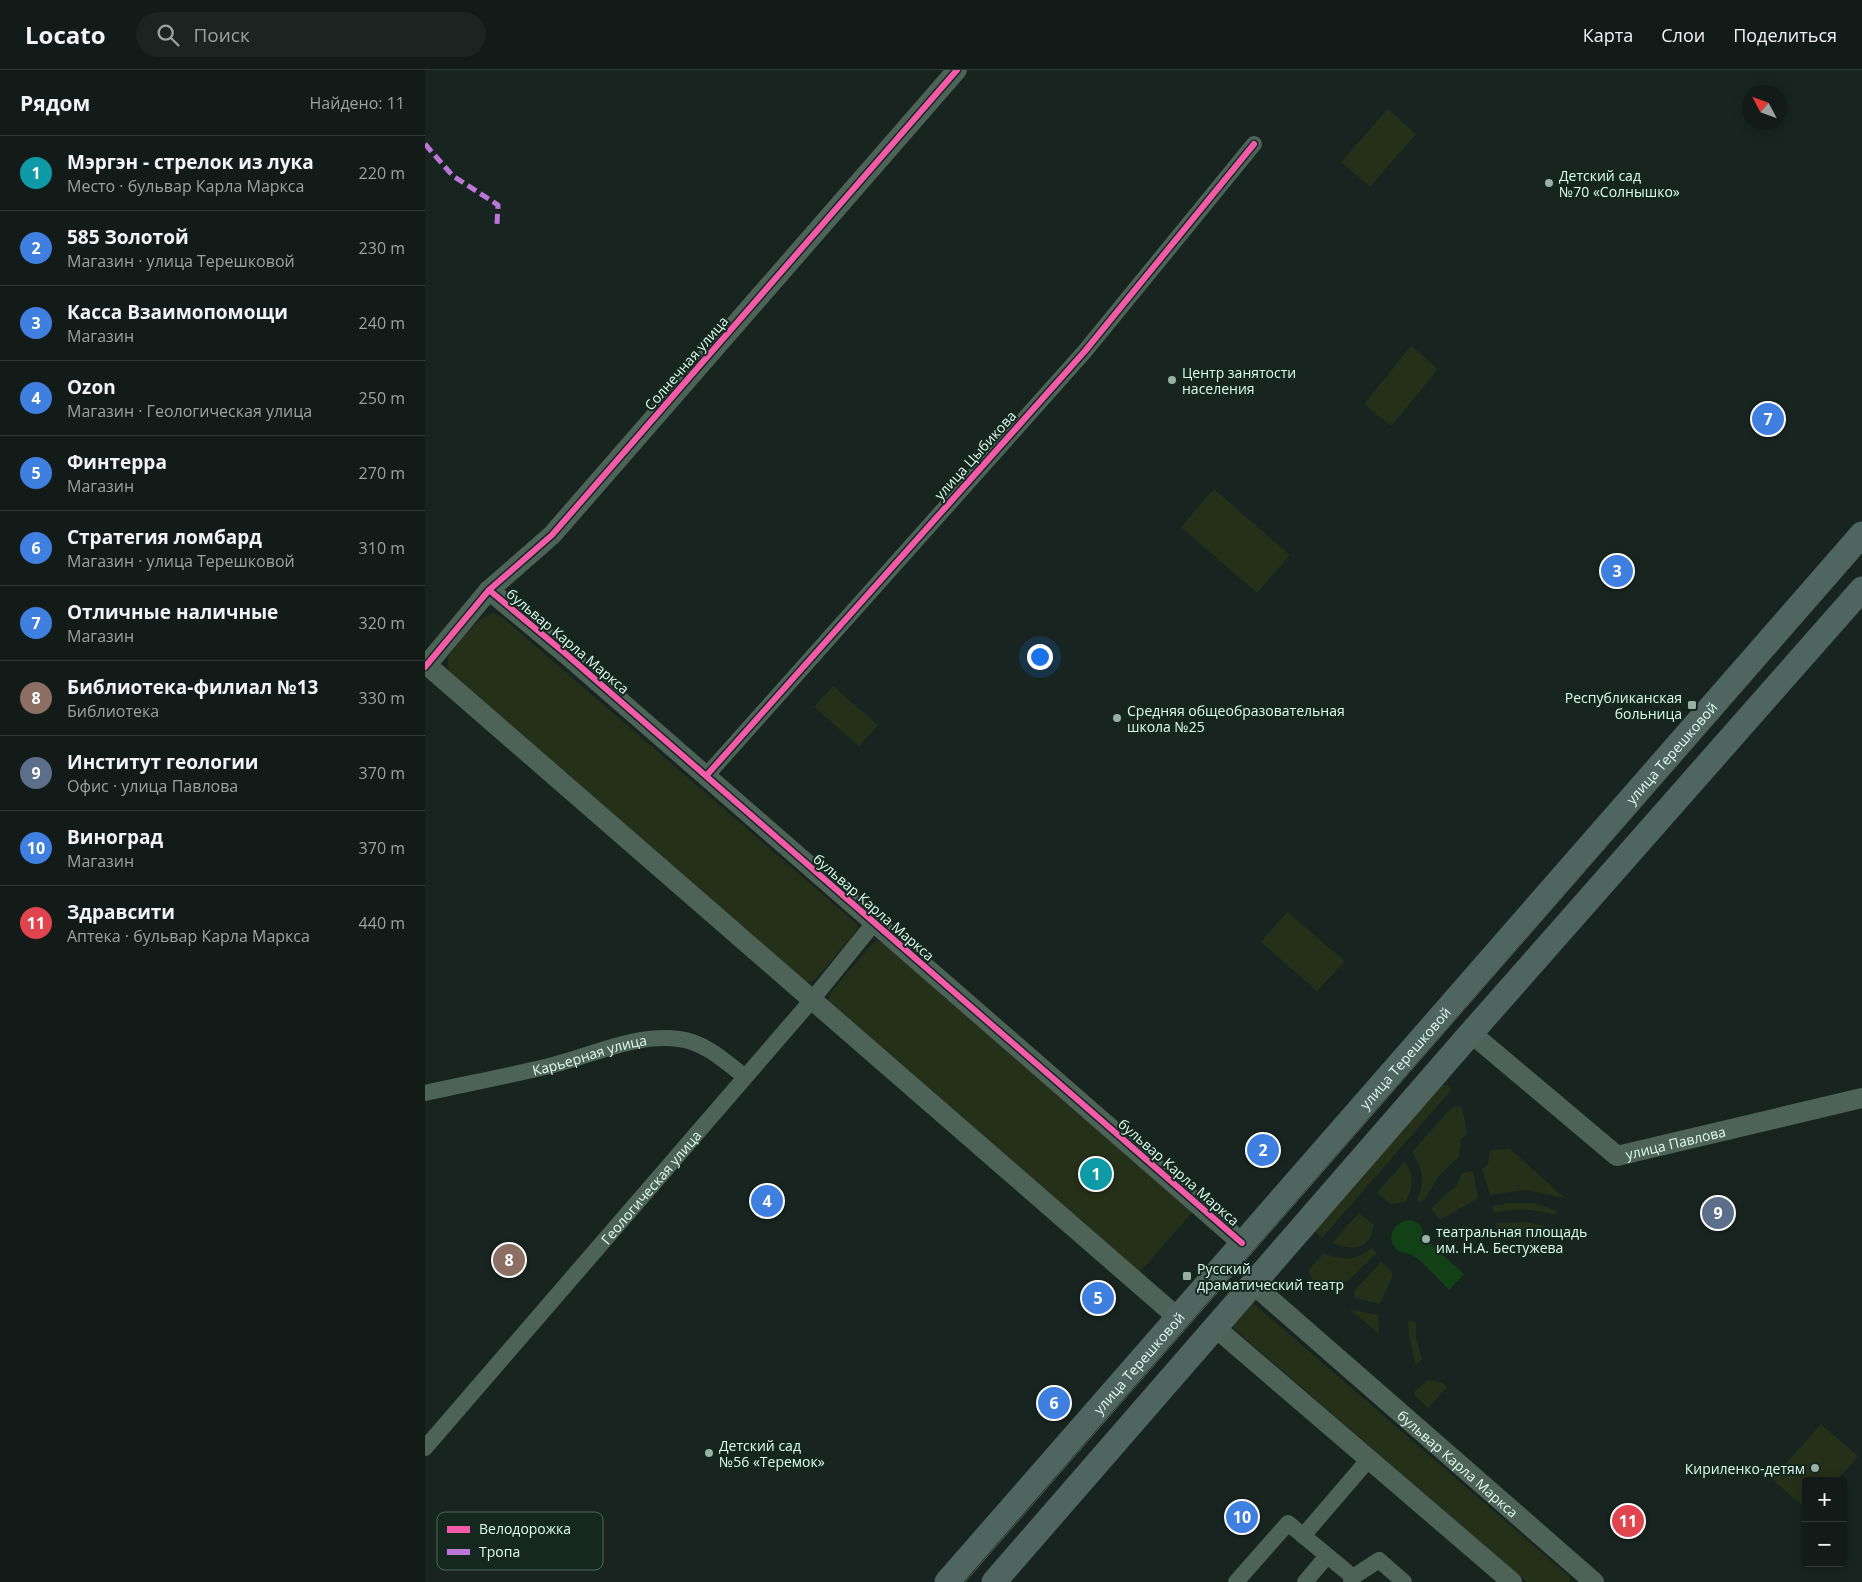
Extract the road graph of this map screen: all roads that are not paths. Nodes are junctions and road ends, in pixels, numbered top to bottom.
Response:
1 (957, 70) edge
2 (1255, 144) dead end
3 (1862, 534) edge
4 (1862, 589) edge
5 (489, 590) junction
6 (426, 666) edge
7 (706, 776) junction
8 (874, 923) junction
9 (811, 1001) junction
10 (1446, 1010) junction
11 (1471, 1033) junction
12 (745, 1077) junction
13 (425, 1093) edge
14 (1862, 1098) edge
15 (1242, 1243) junction
16 (1254, 1285) junction
17 (1177, 1317) junction
18 (1216, 1328) junction
19 (425, 1448) edge
20 (1369, 1459) junction
21 (1303, 1536) junction
22 (1327, 1556) junction
23 (1352, 1580) edge
24 (1587, 1580) edge
25 (947, 1582) edge
26 (994, 1582) edge
27 (1236, 1582) edge
28 (1305, 1582) edge
29 (1404, 1582) edge
30 (1512, 1582) edge

1 - 5 street, Солнечная улица
2 - 7 street, улица Цыбикова
3 - 10 main road, улица Терешковой
4 - 11 main road
5 - 6 street, Солнечная улица
5 - 7 street, бульвар Карла Маркса
6 - 9 street
7 - 8 street, бульвар Карла Маркса
8 - 9 street, Геологическая улица
8 - 15 street, бульвар Карла Маркса
9 - 12 street, Геологическая улица
9 - 17 street
10 - 11 main road
10 - 15 main road, улица Терешковой
11 - 14 street, улица Павлова
11 - 16 main road
12 - 13 street, Карьерная улица
12 - 19 street, Геологическая улица
15 - 17 main road, улица Терешковой
16 - 18 main road
16 - 24 street, бульвар Карла Маркса
17 - 25 main road, улица Терешковой
18 - 20 street
18 - 26 main road
20 - 21 street
20 - 30 street
21 - 22 street
21 - 27 street
22 - 23 street
22 - 28 street
23 - 29 street

